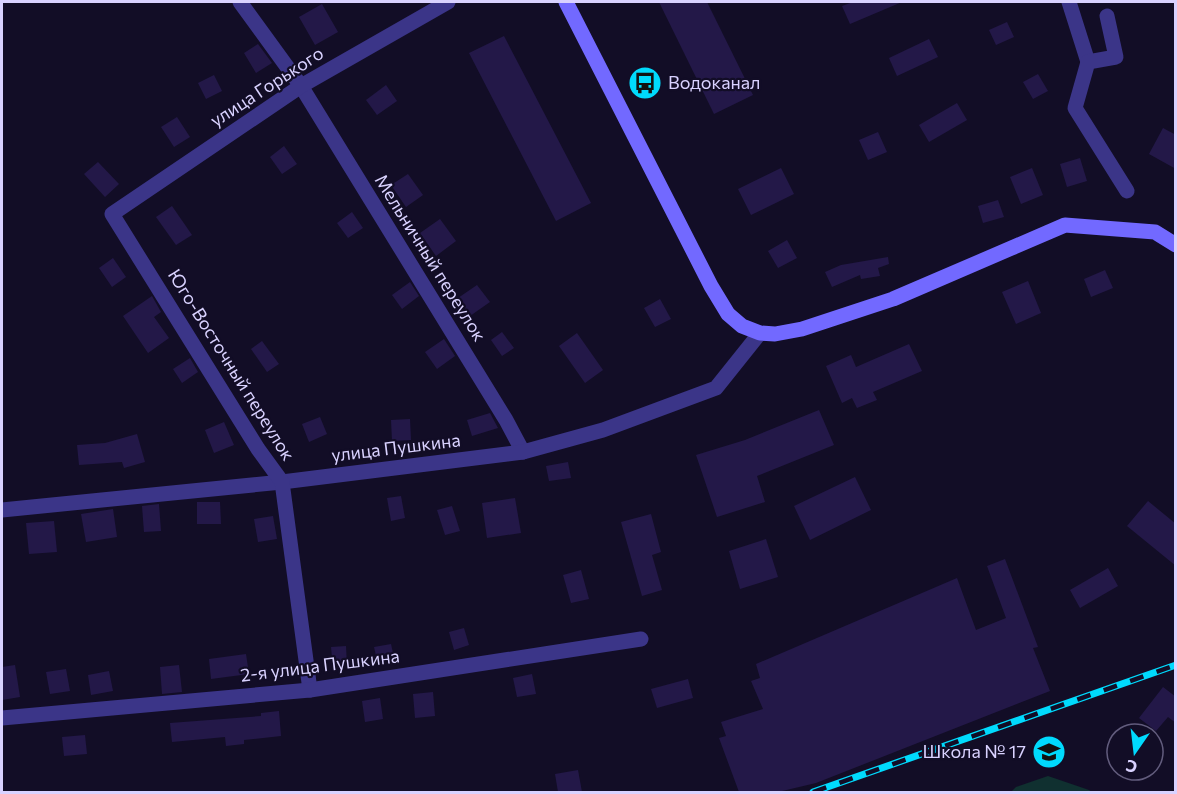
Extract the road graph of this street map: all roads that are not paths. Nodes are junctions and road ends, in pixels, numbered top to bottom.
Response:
1 (240, 2) edge
2 (448, 2) edge
3 (566, 2) edge
4 (1069, 2) edge
5 (1107, 16) dead end
6 (1088, 62) junction
7 (300, 86) junction
8 (1127, 191) dead end
9 (112, 214) joint
10 (1176, 245) edge
11 (760, 333) junction
12 (523, 452) junction
13 (282, 482) junction
14 (2, 510) edge
15 (641, 639) dead end
16 (310, 690) junction
17 (2, 718) edge

1 - 7 street, Мельничный переулок
2 - 7 street, улица Горького
3 - 11 street
4 - 6 street
5 - 6 street
6 - 8 street
7 - 9 street, улица Горького
7 - 12 street, Мельничный переулок
9 - 13 street, Юго-Восточный переулок
10 - 11 street
11 - 12 street, улица Пушкина
12 - 13 street, улица Пушкина
13 - 14 street, улица Пушкина
13 - 16 street, Юго-Восточный переулок
15 - 16 street, 2-я улица Пушкина
16 - 17 street, 2-я улица Пушкина

